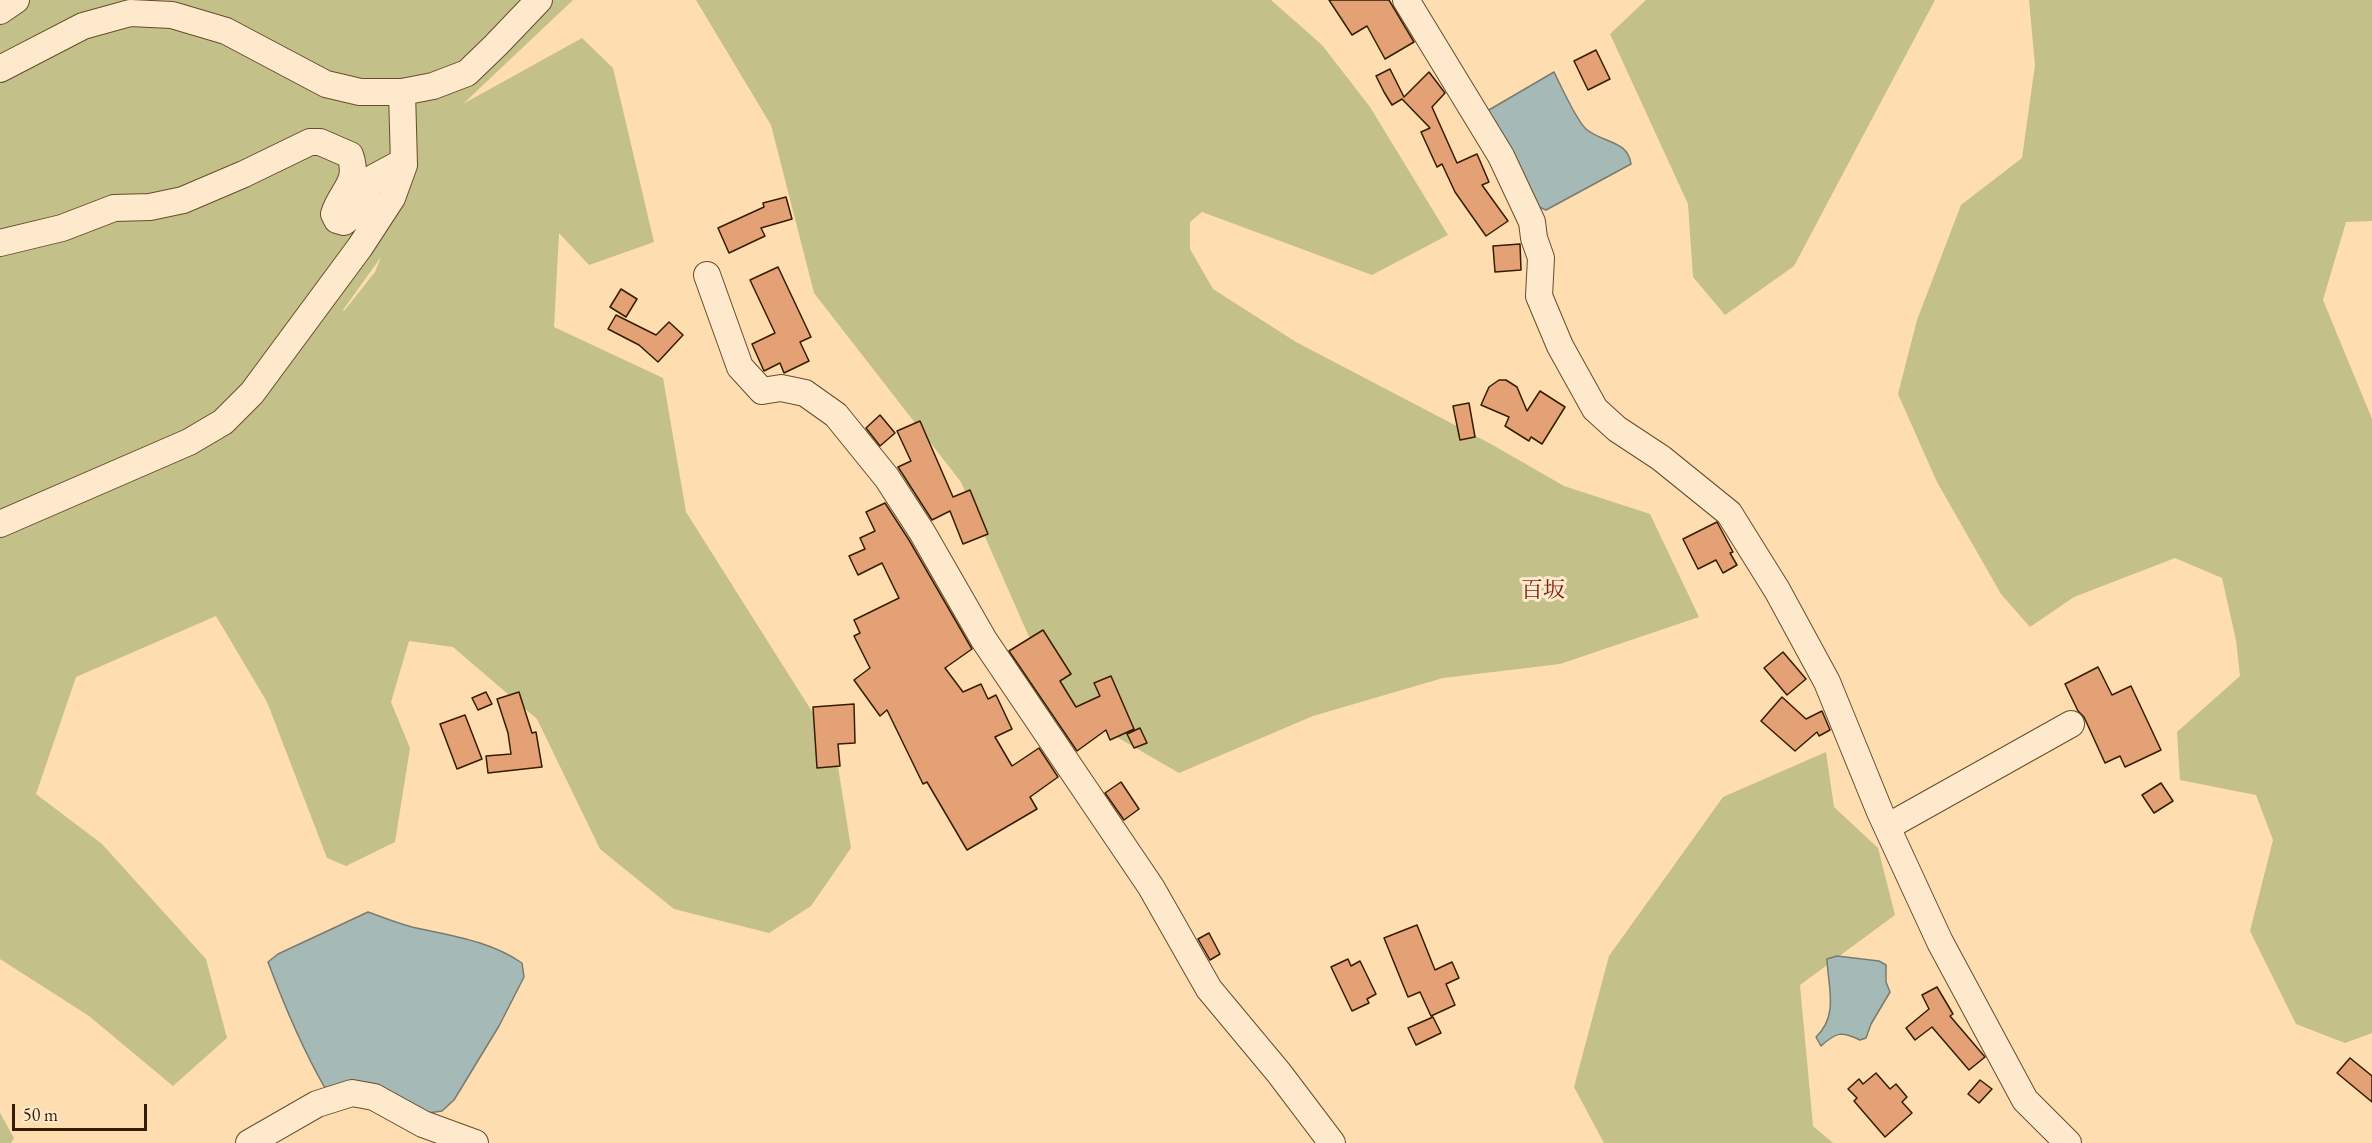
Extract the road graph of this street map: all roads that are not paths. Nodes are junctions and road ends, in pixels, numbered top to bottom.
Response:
1 (16, 0) edge
2 (539, 0) edge
3 (1406, 0) edge
4 (0, 12) edge
5 (0, 69) edge
6 (402, 92) junction
7 (404, 165) junction
8 (0, 243) edge
9 (707, 275) dead end
10 (0, 524) edge
11 (2071, 724) dead end
12 (1887, 827) junction
13 (249, 1143) edge
14 (475, 1143) edge
15 (1332, 1143) edge
16 (2068, 1143) edge

1 - 4 street
2 - 6 street
3 - 12 street
5 - 6 street
6 - 7 street
7 - 8 street
7 - 10 street
9 - 15 street
11 - 12 street
12 - 16 street
13 - 14 street

